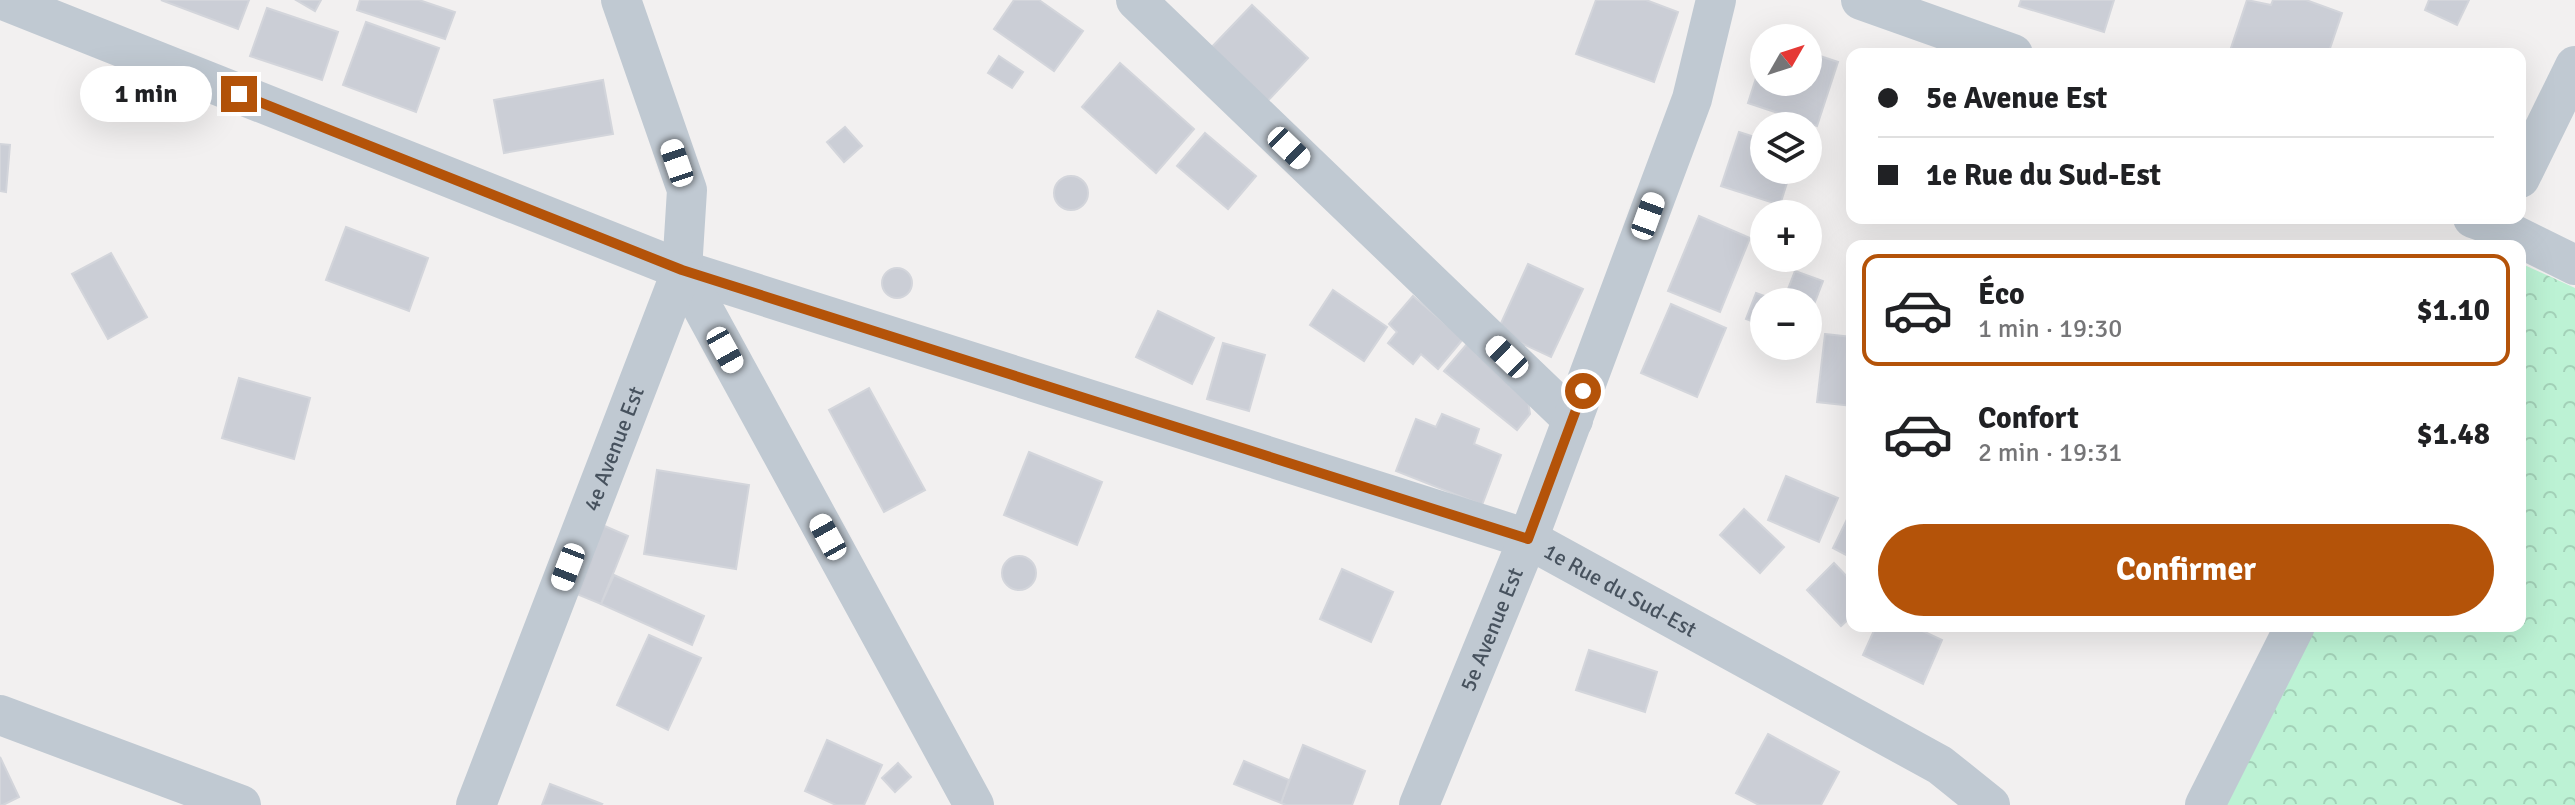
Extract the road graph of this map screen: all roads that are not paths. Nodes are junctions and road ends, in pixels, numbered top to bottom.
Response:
1 (3, 0) edge
2 (621, 0) edge
3 (1136, 0) edge
4 (1716, 0) edge
5 (1861, 0) edge
6 (1996, 48) edge
7 (2575, 66) edge
8 (2526, 166) edge
9 (2489, 227) edge
10 (2518, 240) edge
11 (2526, 243) edge
12 (2575, 265) edge
13 (682, 270) junction
14 (1573, 420) junction
15 (1528, 539) junction
16 (2292, 632) edge
17 (0, 715) edge
18 (241, 805) edge
19 (476, 805) edge
20 (974, 805) edge
21 (1419, 805) edge
22 (1990, 805) edge
23 (2205, 805) edge

1 - 13 street, 1e Rue du Sud-Est
2 - 13 street
3 - 14 street
4 - 14 street, 5e Avenue Est
5 - 6 street
7 - 8 street
9 - 10 street
11 - 12 street
13 - 15 street, 1e Rue du Sud-Est
13 - 19 street, 4e Avenue Est
13 - 20 street
14 - 15 street, 5e Avenue Est
15 - 21 street, 5e Avenue Est
15 - 22 street, 1e Rue du Sud-Est
16 - 23 street
17 - 18 street

